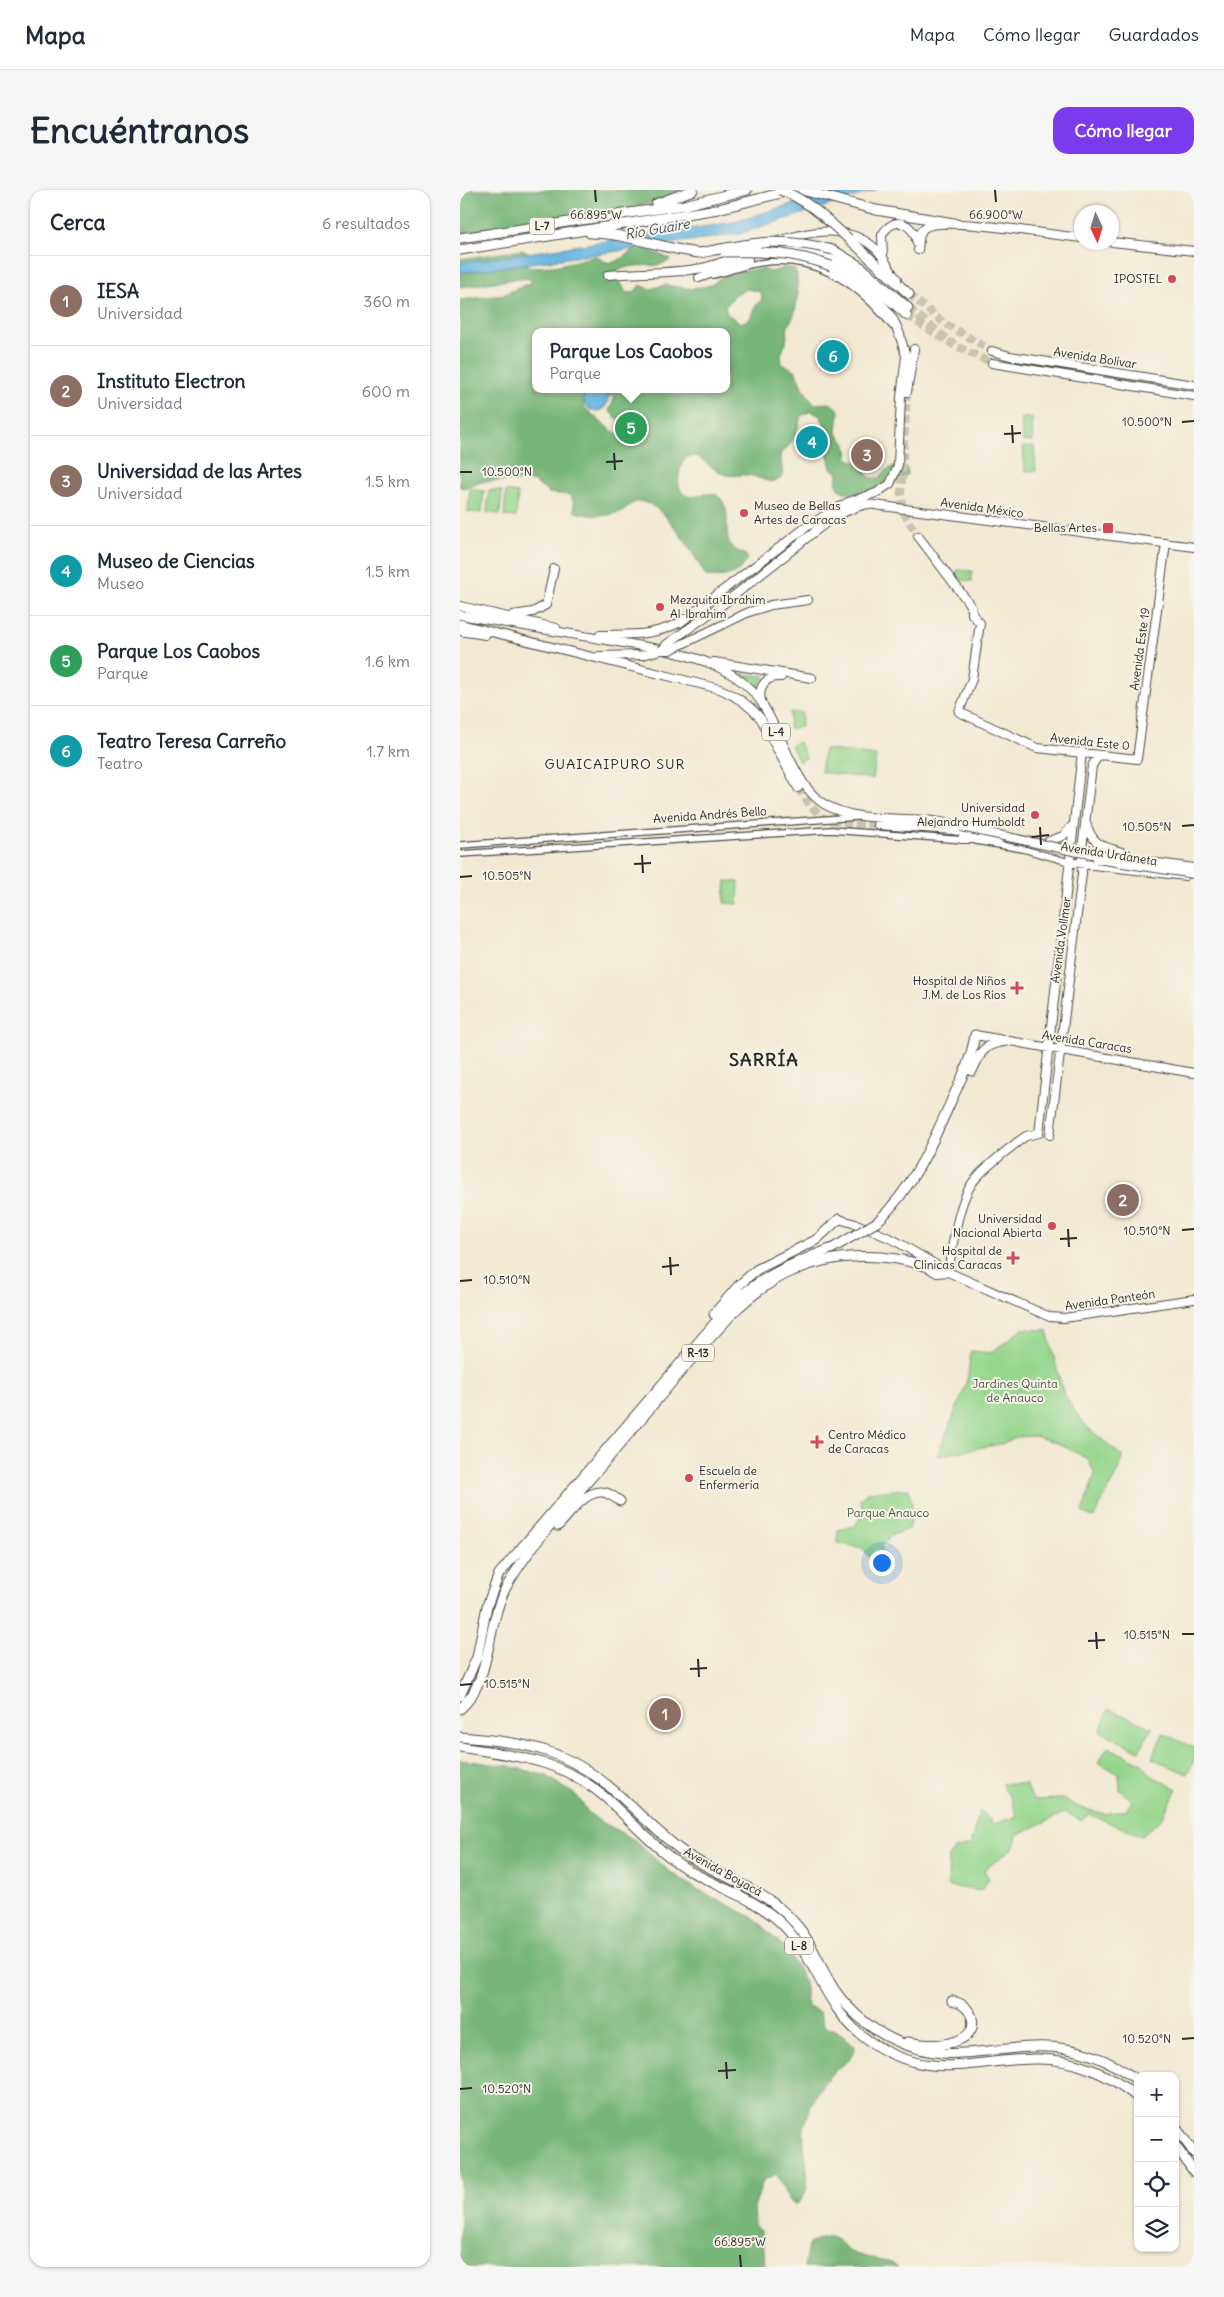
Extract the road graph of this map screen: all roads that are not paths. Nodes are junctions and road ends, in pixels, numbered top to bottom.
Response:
1 (693, 190) edge
2 (747, 190) edge
3 (780, 190) edge
4 (793, 190) edge
5 (802, 190) edge
6 (624, 214) junction
7 (954, 223) junction
8 (570, 232) junction
9 (1074, 237) edge
10 (460, 238) edge
11 (1119, 243) edge
12 (460, 250) edge
13 (1194, 251) edge
14 (700, 253) junction
15 (883, 258) junction
16 (608, 274) dead end
17 (699, 278) joint
18 (909, 294) joint
19 (908, 312) joint
20 (900, 336) junction
21 (914, 349) dead end
22 (992, 351) tunnel mouth
23 (906, 356) junction
24 (992, 363) tunnel mouth
25 (1194, 385) edge
26 (1194, 396) edge
27 (918, 536) tunnel mouth
28 (1166, 543) junction
29 (1194, 547) edge
30 (554, 569) dead end
31 (808, 600) dead end
32 (460, 606) edge
33 (460, 615) edge
34 (503, 615) junction
35 (460, 624) edge
36 (460, 631) edge
37 (499, 635) junction
38 (579, 635) junction
39 (588, 636) junction
40 (662, 650) junction
41 (679, 653) junction
42 (592, 656) junction
43 (761, 703) junction
44 (1082, 752) junction
45 (1103, 755) junction
46 (1137, 759) joint
47 (798, 788) tunnel mouth
48 (866, 817) junction
49 (1075, 820) junction
50 (1086, 821) junction
51 (878, 825) tunnel mouth
52 (962, 839) junction
53 (999, 839) junction
54 (1049, 841) dead end
55 (460, 845) edge
56 (460, 854) edge
57 (1069, 862) junction
58 (1081, 863) junction
59 (1094, 865) junction
60 (1194, 868) edge
61 (1194, 876) edge
62 (975, 1035) joint
63 (1007, 1041) junction
64 (1048, 1047) junction
65 (1059, 1049) junction
66 (1194, 1073) edge
67 (944, 1122) junction
68 (1050, 1135) dead end
69 (839, 1219) joint
70 (925, 1266) joint
71 (948, 1272) junction
72 (1194, 1299) edge
73 (699, 1340) junction
74 (620, 1501) dead end
75 (529, 1554) junction
76 (460, 1696) edge
77 (460, 1710) edge
78 (460, 1737) edge
79 (460, 1747) edge
80 (952, 2000) dead end
81 (893, 2040) junction
82 (1134, 2078) edge
83 (1134, 2095) edge
84 (1179, 2131) edge
85 (1179, 2151) edge
86 (1194, 2152) edge
87 (1194, 2172) edge

1 - 6 highway
2 - 6 highway, L-7
3 - 18 highway, bridge
4 - 8 highway, L-7
5 - 7 highway
6 - 10 highway, L-7
7 - 9 main road
7 - 15 main road
8 - 12 highway, L-7
8 - 14 highway
11 - 13 main road
14 - 19 highway, bridge
14 - 20 highway, bridge
15 - 16 main road
15 - 18 main road
17 - 19 main road
17 - 20 street
20 - 23 main road
21 - 23 main road
22 - 25 main road, Avenida Bolívar
23 - 39 main road, L-4, bridge
24 - 26 main road, Avenida Bolívar
27 - 44 main road, Avenida Este 0
28 - 29 main road, Avenida México
28 - 40 main road, Avenida México, bridge
28 - 46 main road, Avenida Este 19
30 - 34 main road
31 - 40 main road, bridge
32 - 34 main road, L-4
33 - 38 main road, L-4
34 - 38 main road, L-4
35 - 37 main road, L-4
36 - 37 main road, L-4
37 - 42 main road, L-4
38 - 39 main road, L-4
39 - 41 main road, L-4
40 - 42 main road
41 - 43 main road, L-4
41 - 43 main road, L-4
42 - 47 main road, L-4
43 - 48 main road, L-4
44 - 45 main road, Avenida Este 0
44 - 49 main road, Avenida Vollmer
45 - 46 main road, Avenida Este 0
45 - 50 main road, Avenida Vollmer
48 - 55 street, Avenida Andrés Bello
48 - 60 main road, Avenida Andrés Bello / L-4, bridge
49 - 54 main road
49 - 57 main road, Avenida Vollmer
50 - 58 main road, Avenida Vollmer
50 - 59 main road
51 - 53 main road
52 - 53 main road
52 - 56 street, Avenida Andrés Bello
52 - 57 street, Avenida Urdaneta
53 - 61 main road, bridge
57 - 58 main road, Avenida Urdaneta
57 - 64 main road, Avenida Vollmer
58 - 59 main road, Avenida Urdaneta
58 - 65 main road, Avenida Vollmer
59 - 61 main road, Avenida Urdaneta
62 - 63 main road, Avenida Caracas / R-13
62 - 67 highway, R-13
63 - 64 main road, Avenida Caracas / R-13
63 - 67 highway, R-13
64 - 65 main road, Avenida Caracas / R-13
64 - 71 main road, Avenida Vollmer
65 - 66 main road, Avenida Caracas / R-13
65 - 68 main road, Avenida Vollmer
67 - 73 highway, R-13, bridge
69 - 71 main road, R-13
69 - 73 highway, R-13
70 - 71 main road, R-13
70 - 75 highway, R-13
71 - 72 main road, Avenida Panteón / R-13
73 - 76 highway, R-13
74 - 75 highway
75 - 77 highway, R-13
78 - 81 highway, Avenida Boyacá / L-8
79 - 83 highway, Avenida Boyacá / L-8
80 - 81 highway
81 - 82 highway, Avenida Boyacá / L-8
84 - 86 highway
85 - 87 highway

